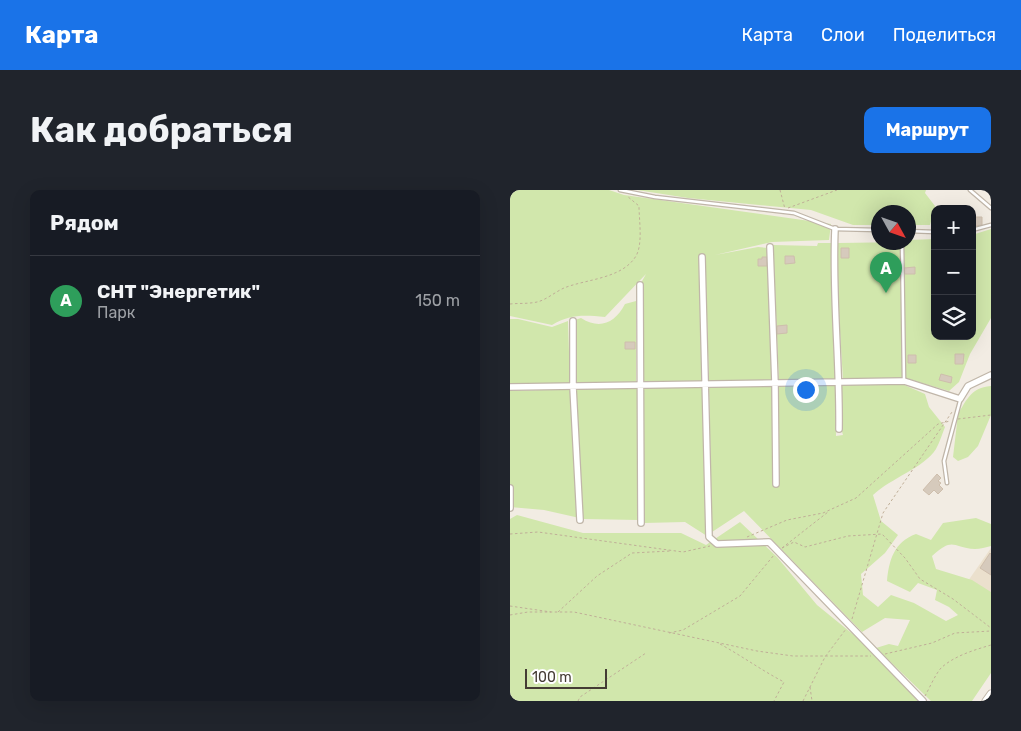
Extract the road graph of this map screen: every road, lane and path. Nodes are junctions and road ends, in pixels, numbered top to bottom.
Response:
1 (621, 190) edge
2 (780, 190) edge
3 (836, 190) edge
4 (970, 190) edge
5 (991, 208) edge
6 (785, 209) junction
7 (780, 211) junction
8 (991, 224) edge
9 (976, 229) edge
10 (835, 230) junction
11 (871, 230) edge
12 (916, 231) edge
13 (931, 232) edge
14 (770, 248) dead end
15 (902, 250) edge
16 (702, 257) dead end
17 (640, 285) dead end
18 (510, 304) edge
19 (573, 321) dead end
20 (991, 375) edge
21 (904, 381) junction
22 (840, 382) junction
23 (707, 383) junction
24 (775, 383) junction
25 (639, 384) junction
26 (510, 387) edge
27 (573, 387) junction
28 (960, 399) junction
29 (991, 415) edge
30 (955, 419) junction
31 (946, 422) junction
32 (839, 429) dead end
33 (776, 484) dead end
34 (947, 484) dead end
35 (510, 488) edge
36 (510, 508) edge
37 (831, 510) junction
38 (580, 520) dead end
39 (641, 523) dead end
40 (510, 534) edge
41 (878, 534) junction
42 (742, 538) dead end
43 (716, 544) junction
44 (676, 551) junction
45 (777, 551) junction
46 (510, 606) edge
47 (557, 612) junction
48 (510, 615) edge
49 (850, 625) junction
50 (991, 628) edge
51 (991, 631) edge
52 (667, 633) junction
53 (717, 642) junction
54 (991, 645) edge
55 (646, 653) dead end
56 (877, 656) junction
57 (825, 657) junction
58 (810, 686) junction
59 (991, 694) edge
60 (578, 701) edge
61 (774, 701) edge
62 (803, 701) edge
63 (812, 701) edge
64 (923, 701) edge
65 (986, 701) edge

1 - 7 lane
1 - 18 path
2 - 6 path
3 - 6 path
4 - 5 lane
6 - 7 path
7 - 10 lane
8 - 9 lane
10 - 11 lane
10 - 22 street
12 - 13 lane
14 - 24 street
15 - 21 lane
16 - 23 street
17 - 25 street
19 - 27 street
20 - 28 street
21 - 22 street
21 - 28 street
22 - 24 street
22 - 32 street
23 - 24 street
23 - 25 street
23 - 43 street
24 - 33 street
25 - 27 street
25 - 39 street
26 - 27 street
27 - 38 street
28 - 30 lane
28 - 31 path
29 - 30 path
30 - 31 path
30 - 34 lane
31 - 37 path
31 - 41 path
35 - 36 street
37 - 42 path
37 - 45 path
40 - 44 path
41 - 45 path
41 - 49 path
41 - 50 path
43 - 44 path
43 - 45 street
44 - 47 path
45 - 49 street
45 - 52 path
46 - 47 path
47 - 48 path
47 - 52 path
49 - 56 street
49 - 57 path
51 - 56 path
52 - 53 path
53 - 57 path
53 - 61 path
54 - 64 path
55 - 60 path
56 - 57 path
56 - 64 street
57 - 58 path
58 - 62 path
58 - 63 path
59 - 65 street

